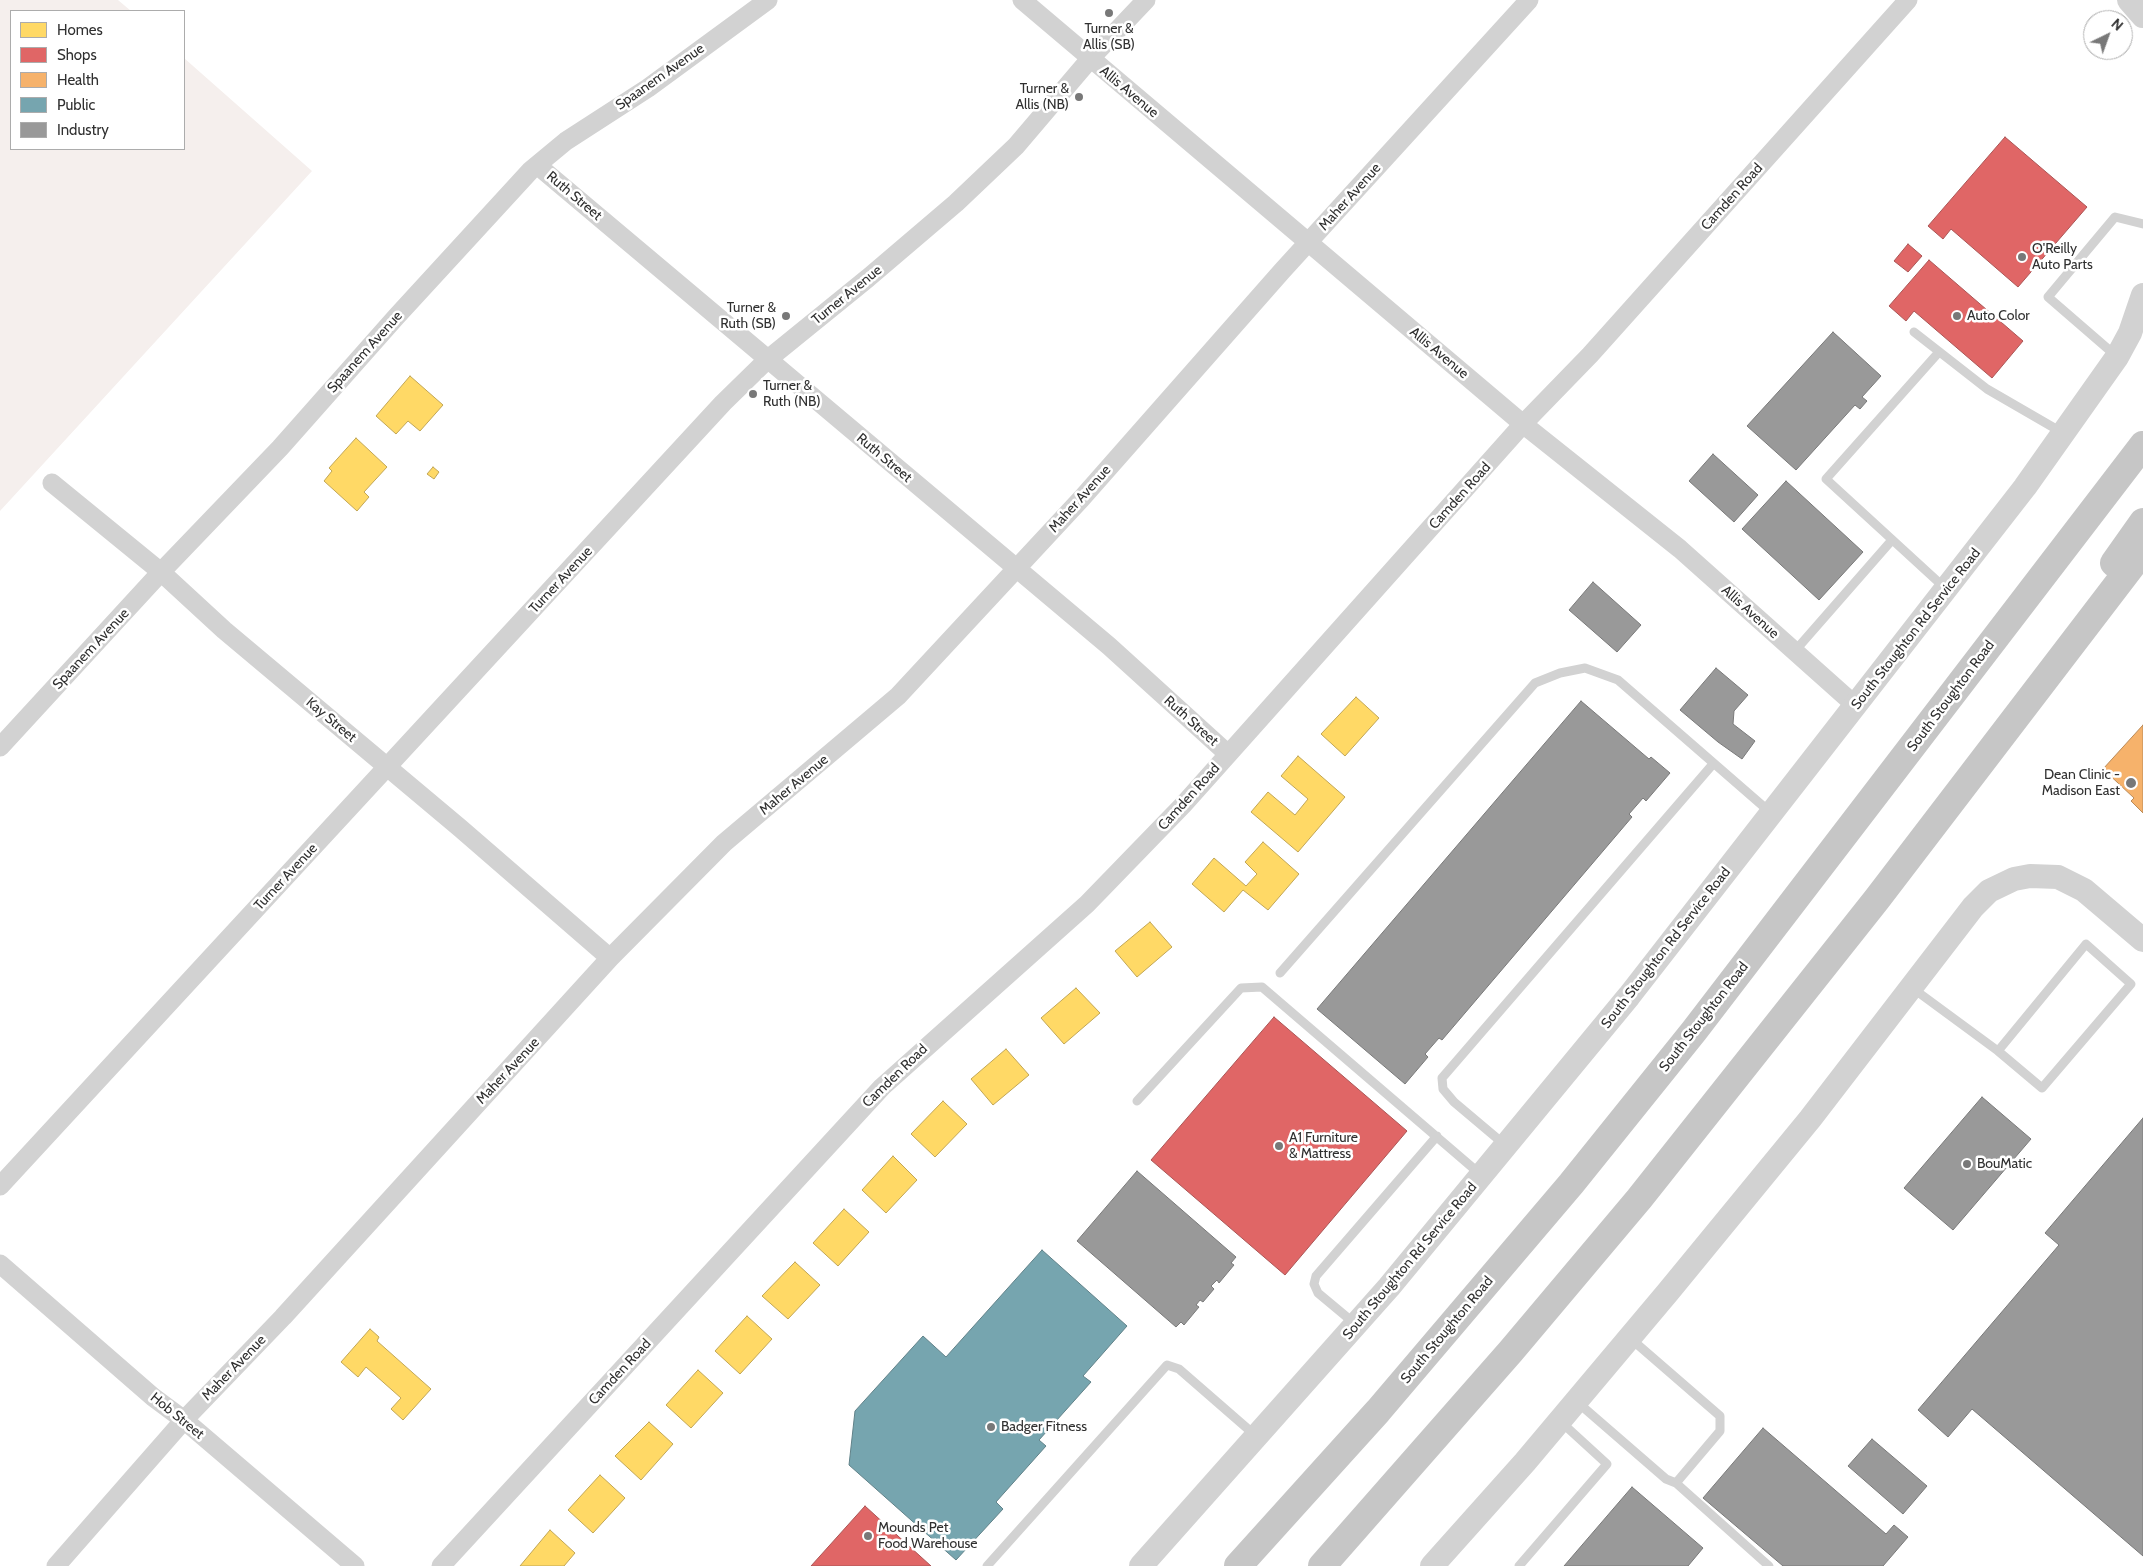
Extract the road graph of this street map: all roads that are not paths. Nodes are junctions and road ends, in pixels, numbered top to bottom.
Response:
1 (768, 0) edge
2 (1022, 0) edge
3 (1146, 0) edge
4 (1528, 0) edge
5 (1908, 0) edge
6 (2129, 0) edge
7 (2143, 16) edge
8 (1090, 59) junction
9 (537, 165) junction
10 (2143, 224) edge
11 (1308, 243) junction
12 (2143, 295) edge
13 (1914, 332) dead end
14 (1939, 352) junction
15 (2118, 357) junction
16 (767, 360) junction
17 (1524, 424) junction
18 (2064, 433) junction
19 (2143, 445) edge
20 (52, 484) dead end
21 (2143, 522) edge
22 (1892, 540) junction
23 (2143, 551) edge
24 (1017, 569) junction
25 (161, 572) junction
26 (1946, 589) junction
27 (1793, 652) junction
28 (1856, 706) junction
29 (2005, 734) junction
30 (0, 747) edge
31 (1228, 754) junction
32 (1713, 764) junction
33 (388, 768) junction
34 (1772, 814) junction
35 (2143, 940) edge
36 (610, 958) junction
37 (1280, 973) dead end
38 (1911, 987) junction
39 (1998, 1051) junction
40 (1137, 1101) dead end
41 (1436, 1136) junction
42 (1506, 1146) junction
43 (1482, 1176) junction
44 (0, 1186) edge
45 (0, 1264) edge
46 (1356, 1325) junction
47 (1629, 1338) junction
48 (1576, 1401) junction
49 (184, 1420) junction
50 (1559, 1421) junction
51 (1258, 1437) junction
52 (1676, 1482) junction
53 (56, 1566) edge
54 (355, 1566) edge
55 (440, 1566) edge
56 (987, 1566) edge
57 (1141, 1566) edge
58 (1238, 1566) edge
59 (1322, 1566) edge
60 (1432, 1566) edge
61 (1519, 1566) edge
62 (1769, 1566) edge

1 - 9 street, Spaanem Avenue
2 - 8 street, Allis Avenue
3 - 8 street, Turner Avenue
4 - 11 street, Maher Avenue
5 - 17 street, Camden Road
6 - 7 street
8 - 11 street, Allis Avenue
8 - 16 street, Turner Avenue
9 - 16 street, Ruth Street
9 - 25 street, Spaanem Avenue
10 - 15 lane
11 - 17 street, Allis Avenue
11 - 24 street, Maher Avenue
12 - 15 street, South Stoughton Rd Service Road
13 - 14 lane
14 - 18 lane
14 - 22 lane
15 - 18 street, South Stoughton Rd Service Road
16 - 24 street, Ruth Street
16 - 33 street, Turner Avenue
17 - 27 street, Allis Avenue
17 - 31 street, Camden Road
18 - 26 street, South Stoughton Rd Service Road
19 - 58 main road, South Stoughton Road
20 - 25 street, Kay Street
21 - 29 main road
22 - 26 lane
22 - 27 lane
23 - 29 main road
24 - 31 street, Ruth Street
24 - 36 street, Maher Avenue
25 - 30 street, Spaanem Avenue
25 - 33 street, Kay Street
26 - 28 street, South Stoughton Rd Service Road
27 - 28 street, Allis Avenue
28 - 34 street, South Stoughton Rd Service Road
29 - 59 main road
31 - 55 street, Camden Road
32 - 34 lane
32 - 37 lane
32 - 42 lane
33 - 36 street, Kay Street
33 - 44 street, Turner Avenue
34 - 42 street, South Stoughton Rd Service Road
35 - 38 street
36 - 49 street, Maher Avenue
38 - 39 lane
38 - 47 street
39 - 39 lane
40 - 41 lane
41 - 43 lane
41 - 46 lane
42 - 43 street, South Stoughton Rd Service Road
43 - 46 street, South Stoughton Rd Service Road
45 - 49 street, Hob Street
46 - 51 street, South Stoughton Rd Service Road
47 - 48 street
47 - 52 lane
48 - 50 street
48 - 52 lane
49 - 53 street, Maher Avenue
49 - 54 street, Hob Street
50 - 60 street
50 - 61 lane
51 - 56 lane
51 - 57 street, South Stoughton Rd Service Road
52 - 62 lane

